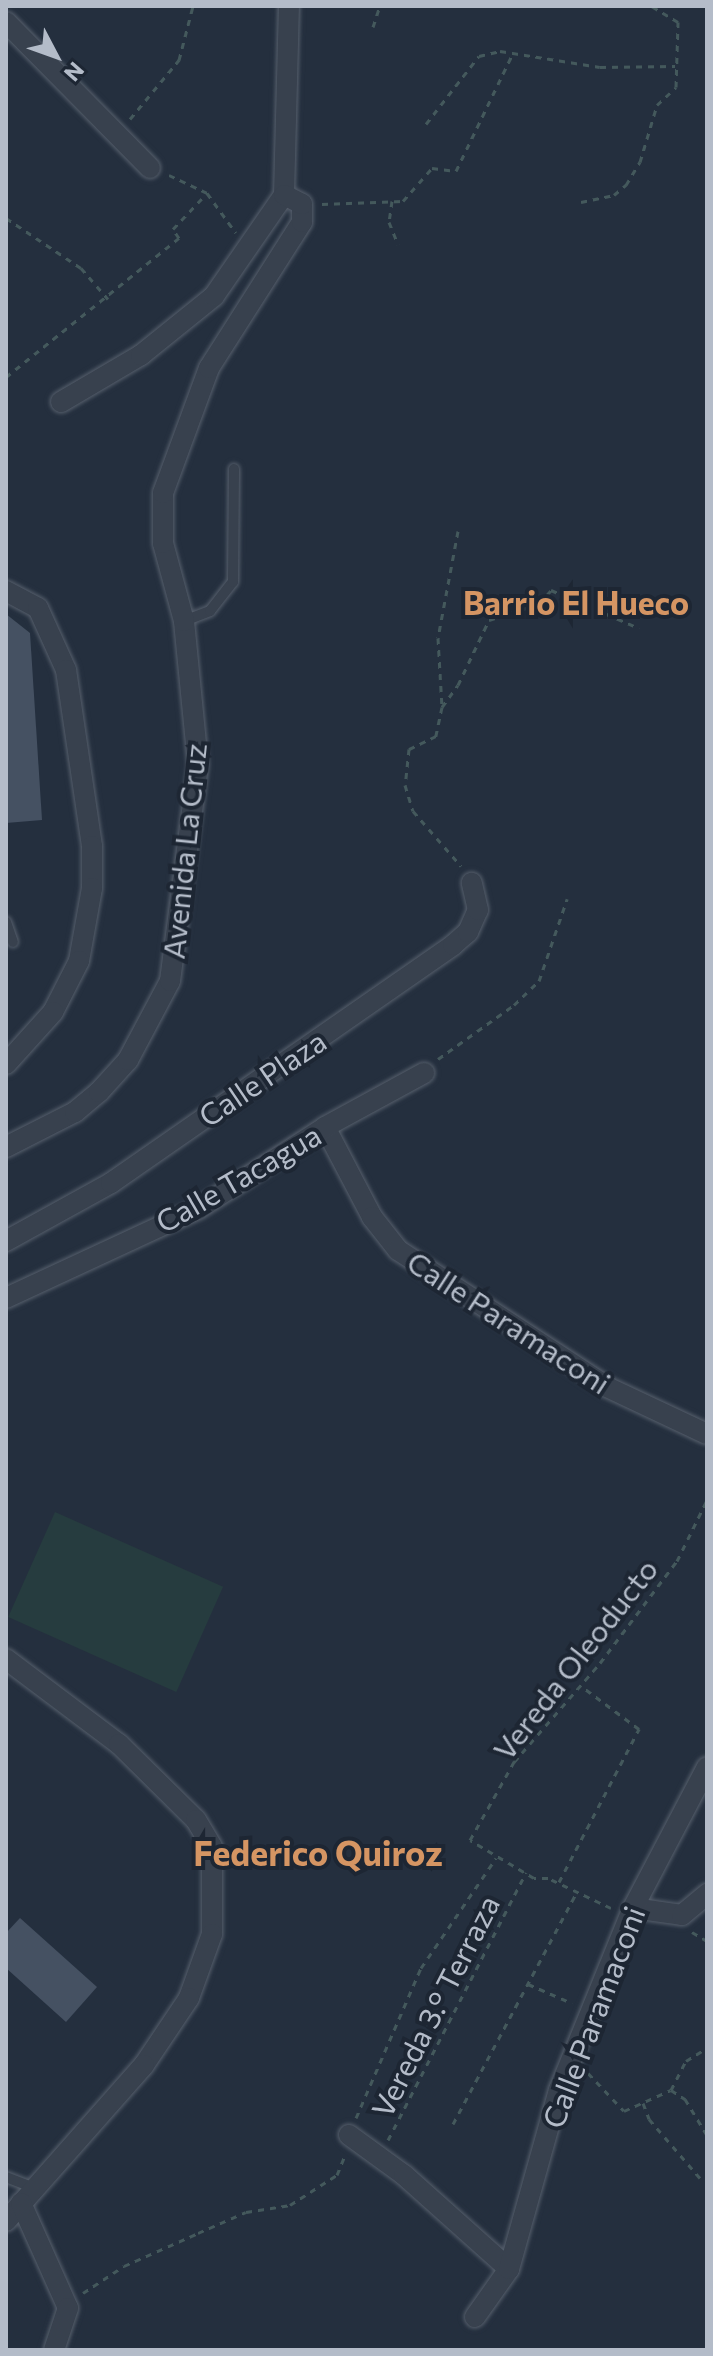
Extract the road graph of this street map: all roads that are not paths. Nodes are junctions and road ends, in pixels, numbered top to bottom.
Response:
1 (291, 8) edge
2 (6, 22) edge
3 (150, 168) road end
4 (293, 200) junction
5 (61, 402) dead end
6 (234, 469) dead end
7 (6, 591) edge
8 (184, 621) junction
9 (472, 883) road end
10 (6, 922) edge
11 (13, 942) dead end
12 (6, 1064) edge
13 (424, 1073) road end
14 (325, 1127) junction
15 (6, 1147) edge
16 (6, 1241) edge
17 (6, 1298) edge
18 (707, 1434) edge
19 (6, 1659) edge
20 (707, 1767) edge
21 (707, 1894) edge
22 (632, 1912) junction
23 (349, 2135) road end
24 (6, 2177) edge
25 (28, 2196) junction
26 (6, 2221) edge
27 (509, 2269) junction
28 (475, 2317) dead end
29 (54, 2350) edge

1 - 4 street, Avenida La Cruz
2 - 3 street
4 - 5 street
4 - 8 street, Avenida La Cruz
6 - 8 lane
7 - 12 street
8 - 15 street, Avenida La Cruz
9 - 16 street, Calle Plaza
10 - 11 lane
13 - 14 street, Calle Tacagua
14 - 17 street, Calle Tacagua
14 - 18 street, Calle Paramaconi
19 - 25 street
20 - 22 street, Calle Paramaconi
21 - 22 street
22 - 27 street, Calle Paramaconi
23 - 27 street
24 - 25 lane
25 - 26 street
25 - 29 street
27 - 28 street, Calle Paramaconi

